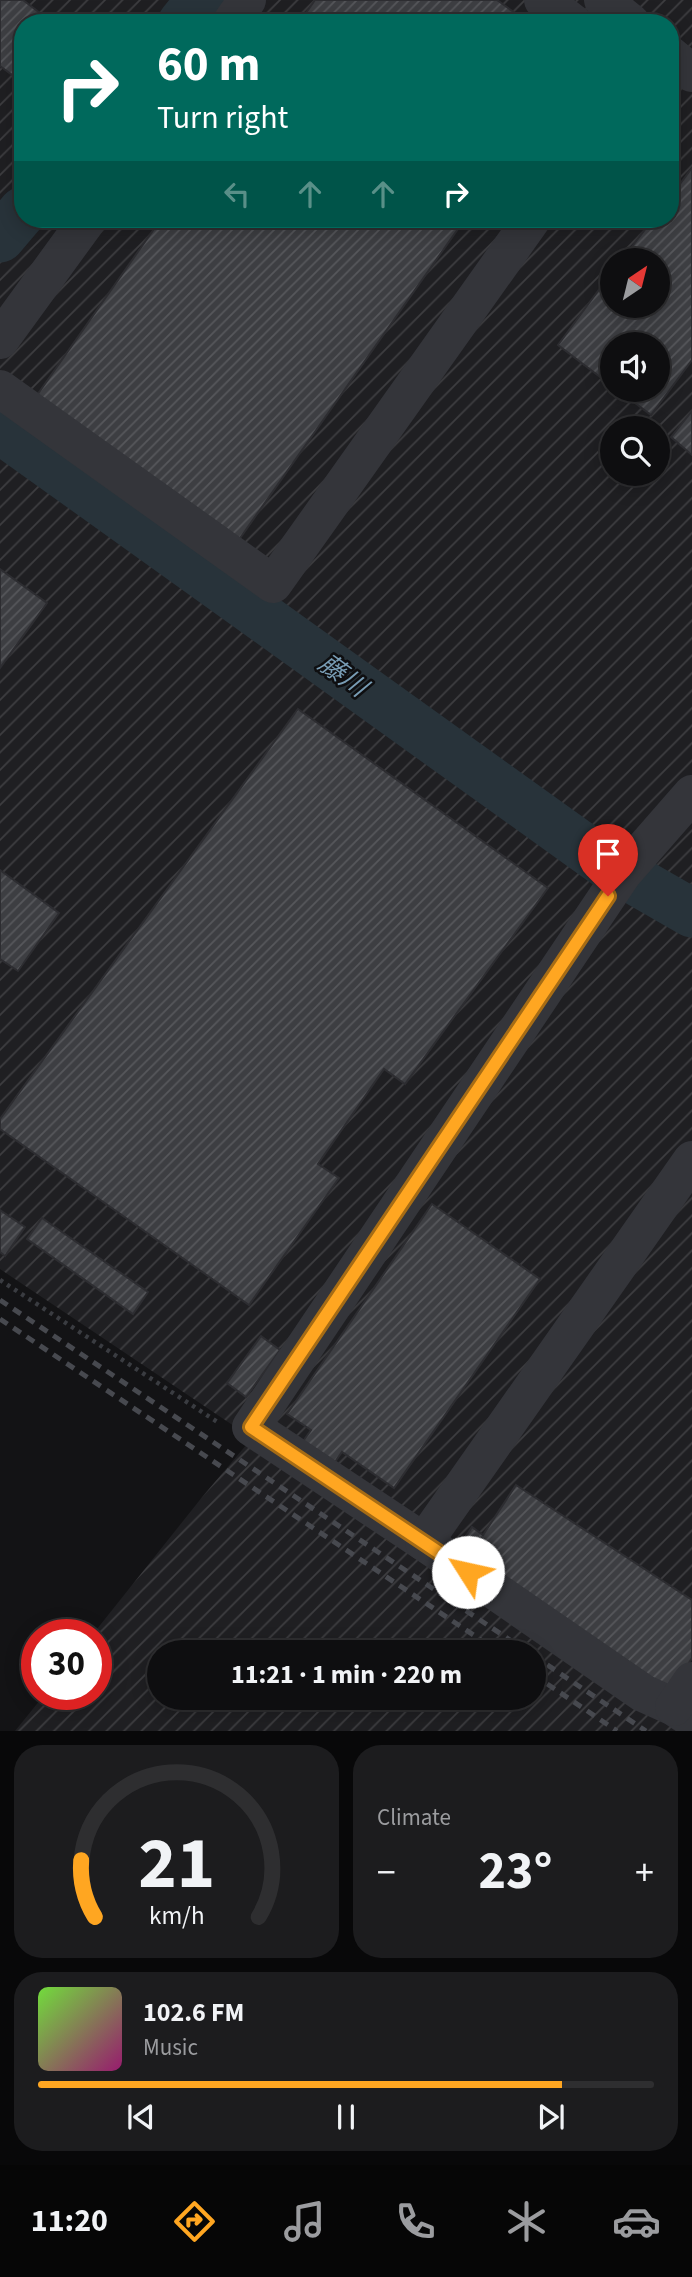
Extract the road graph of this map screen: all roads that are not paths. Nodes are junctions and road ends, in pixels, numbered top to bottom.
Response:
1 (543, 0) edge
2 (603, 0) edge
3 (561, 14) edge
4 (620, 14) edge
5 (82, 228) edge
6 (525, 228) edge
7 (0, 341) edge
8 (0, 389) edge
9 (692, 794) edge
10 (692, 1160) edge
11 (424, 1542) junction
12 (688, 1714) edge

1 - 3 street
2 - 4 street
5 - 7 street
6 - 8 street
9 - 11 street
10 - 11 street
11 - 12 street

